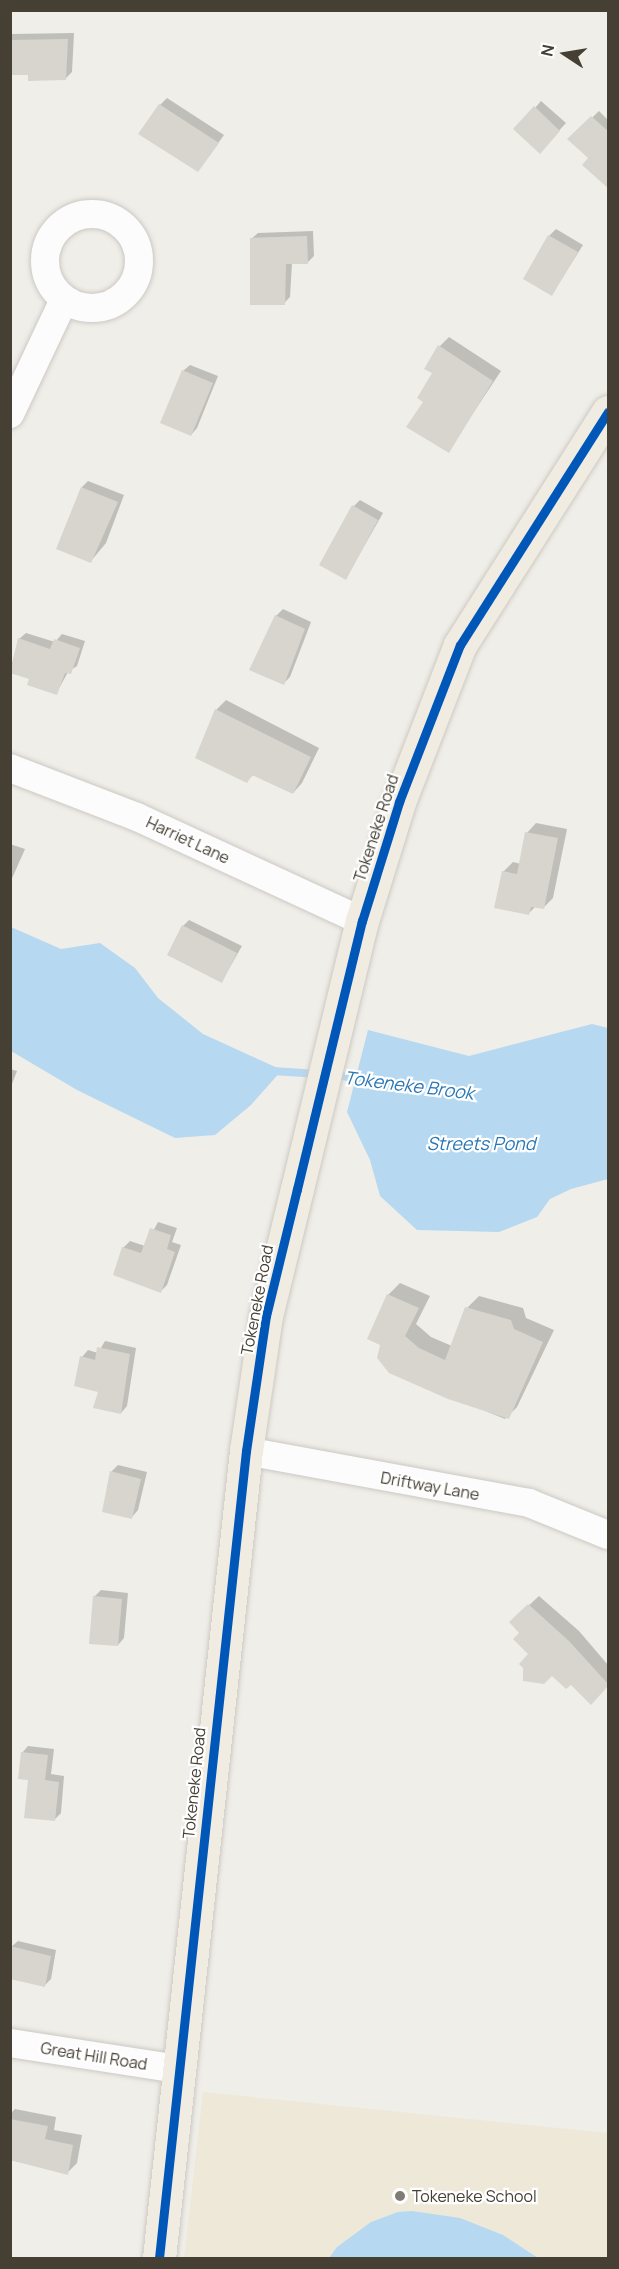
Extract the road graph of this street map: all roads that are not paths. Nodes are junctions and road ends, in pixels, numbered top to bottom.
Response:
1 (64, 300) dead end
2 (609, 412) edge
3 (10, 414) edge
4 (10, 768) edge
5 (362, 921) junction
6 (246, 1450) junction
7 (609, 1535) edge
8 (10, 2043) edge
9 (178, 2069) junction
10 (159, 2259) edge

1 - 3 street
2 - 5 main road, Tokeneke Road
4 - 5 street, Harriet Lane
5 - 6 main road, Tokeneke Road
6 - 7 street, Driftway Lane
6 - 9 main road, Tokeneke Road
8 - 9 street, Great Hill Road
9 - 10 main road, Tokeneke Road

